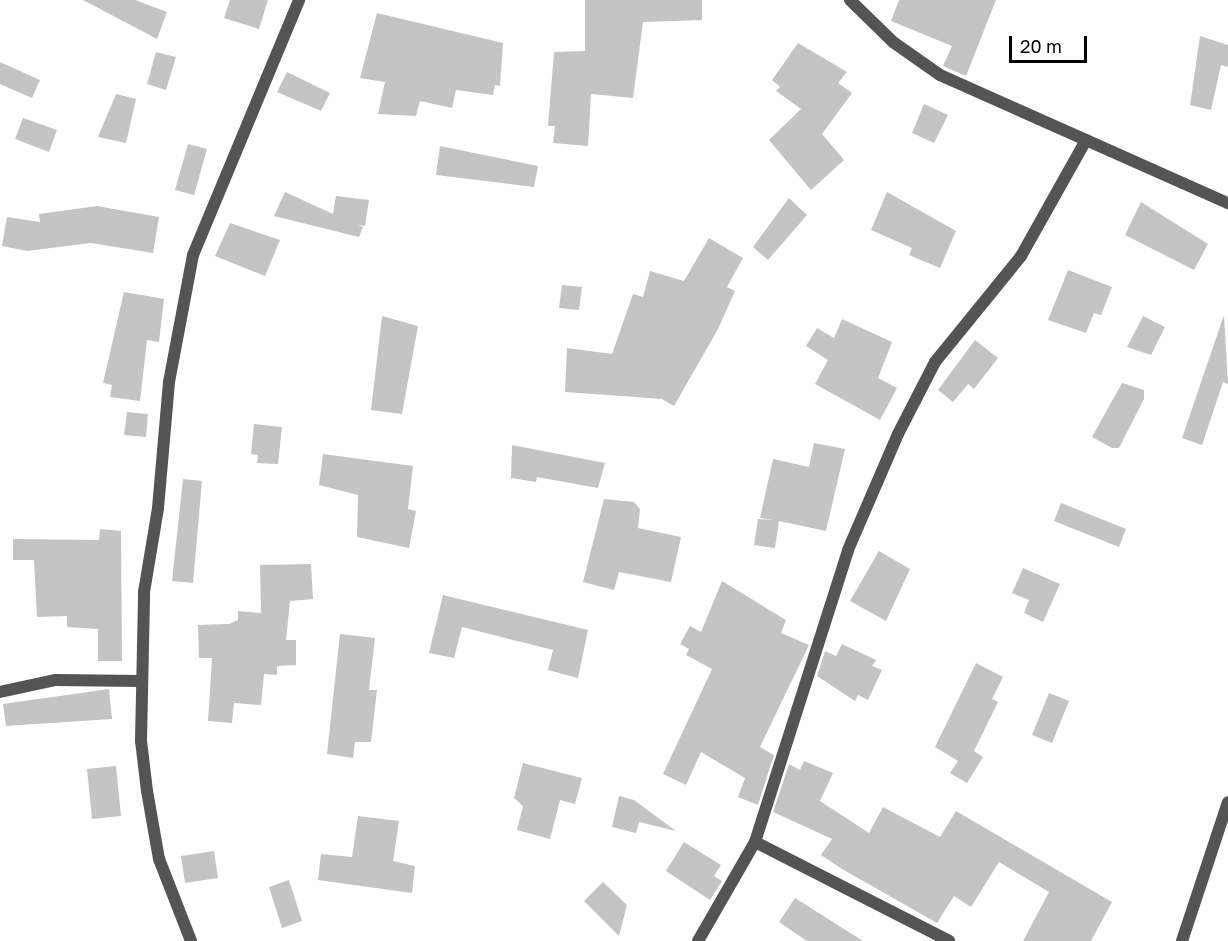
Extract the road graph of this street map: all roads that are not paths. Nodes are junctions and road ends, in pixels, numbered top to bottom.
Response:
1 (299, 0) edge
2 (850, 0) edge
3 (1086, 140) junction
4 (1228, 203) edge
5 (140, 681) junction
6 (0, 692) edge
7 (1228, 802) edge
8 (755, 842) junction
9 (191, 941) edge
10 (698, 941) edge
11 (949, 941) edge
12 (1182, 941) edge

1 - 5 street
2 - 3 street
3 - 4 street
3 - 8 street
5 - 6 street
5 - 9 street
7 - 12 street
8 - 10 street
8 - 11 street

